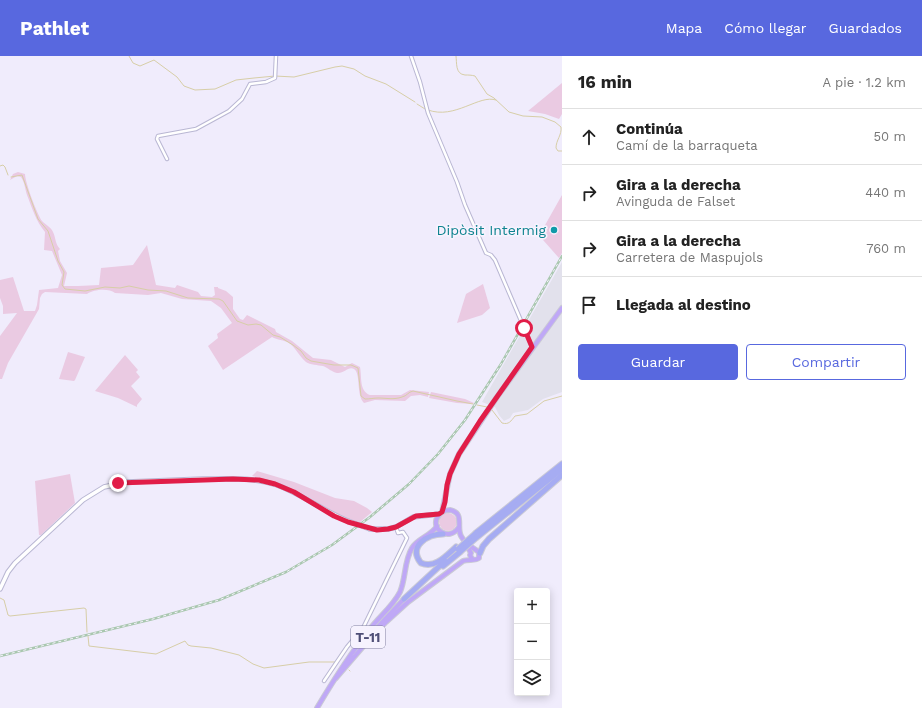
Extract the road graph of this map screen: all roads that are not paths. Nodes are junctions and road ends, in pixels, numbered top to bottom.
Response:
1 (276, 56) edge
2 (411, 56) edge
3 (167, 159) dead end
4 (562, 308) edge
5 (522, 324) dead end
6 (524, 328) dead end
7 (532, 347) junction
8 (562, 464) edge
9 (562, 469) edge
10 (553, 473) junction
11 (562, 475) edge
12 (445, 502) junction
13 (450, 510) junction
14 (441, 513) junction
15 (422, 516) junction
16 (436, 524) junction
17 (396, 527) junction
18 (459, 527) junction
19 (443, 534) junction
20 (452, 534) junction
21 (476, 535) junction
22 (458, 550) junction
23 (475, 552) junction
24 (472, 559) junction
25 (0, 589) edge
26 (404, 599) joint
27 (335, 680) junction
28 (317, 708) edge

1 - 3 street
2 - 5 street
4 - 7 main road
6 - 7 street
7 - 12 main road
8 - 10 highway, T-11
9 - 10 highway, T-11
10 - 21 highway, T-11
10 - 21 highway, T-11
11 - 23 highway
12 - 13 main road
12 - 14 main road
13 - 14 main road
13 - 18 main road
14 - 15 street
14 - 16 main road
15 - 16 street
15 - 17 street
16 - 19 main road
16 - 27 main road
17 - 25 street, bridge
17 - 27 street
18 - 20 main road
18 - 23 main road
19 - 20 main road
19 - 22 highway
20 - 23 main road
21 - 22 highway, T-11, bridge
22 - 26 highway, T-11
23 - 24 main road
23 - 24 main road
24 - 27 main road
26 - 27 main road, T-11
27 - 28 main road

